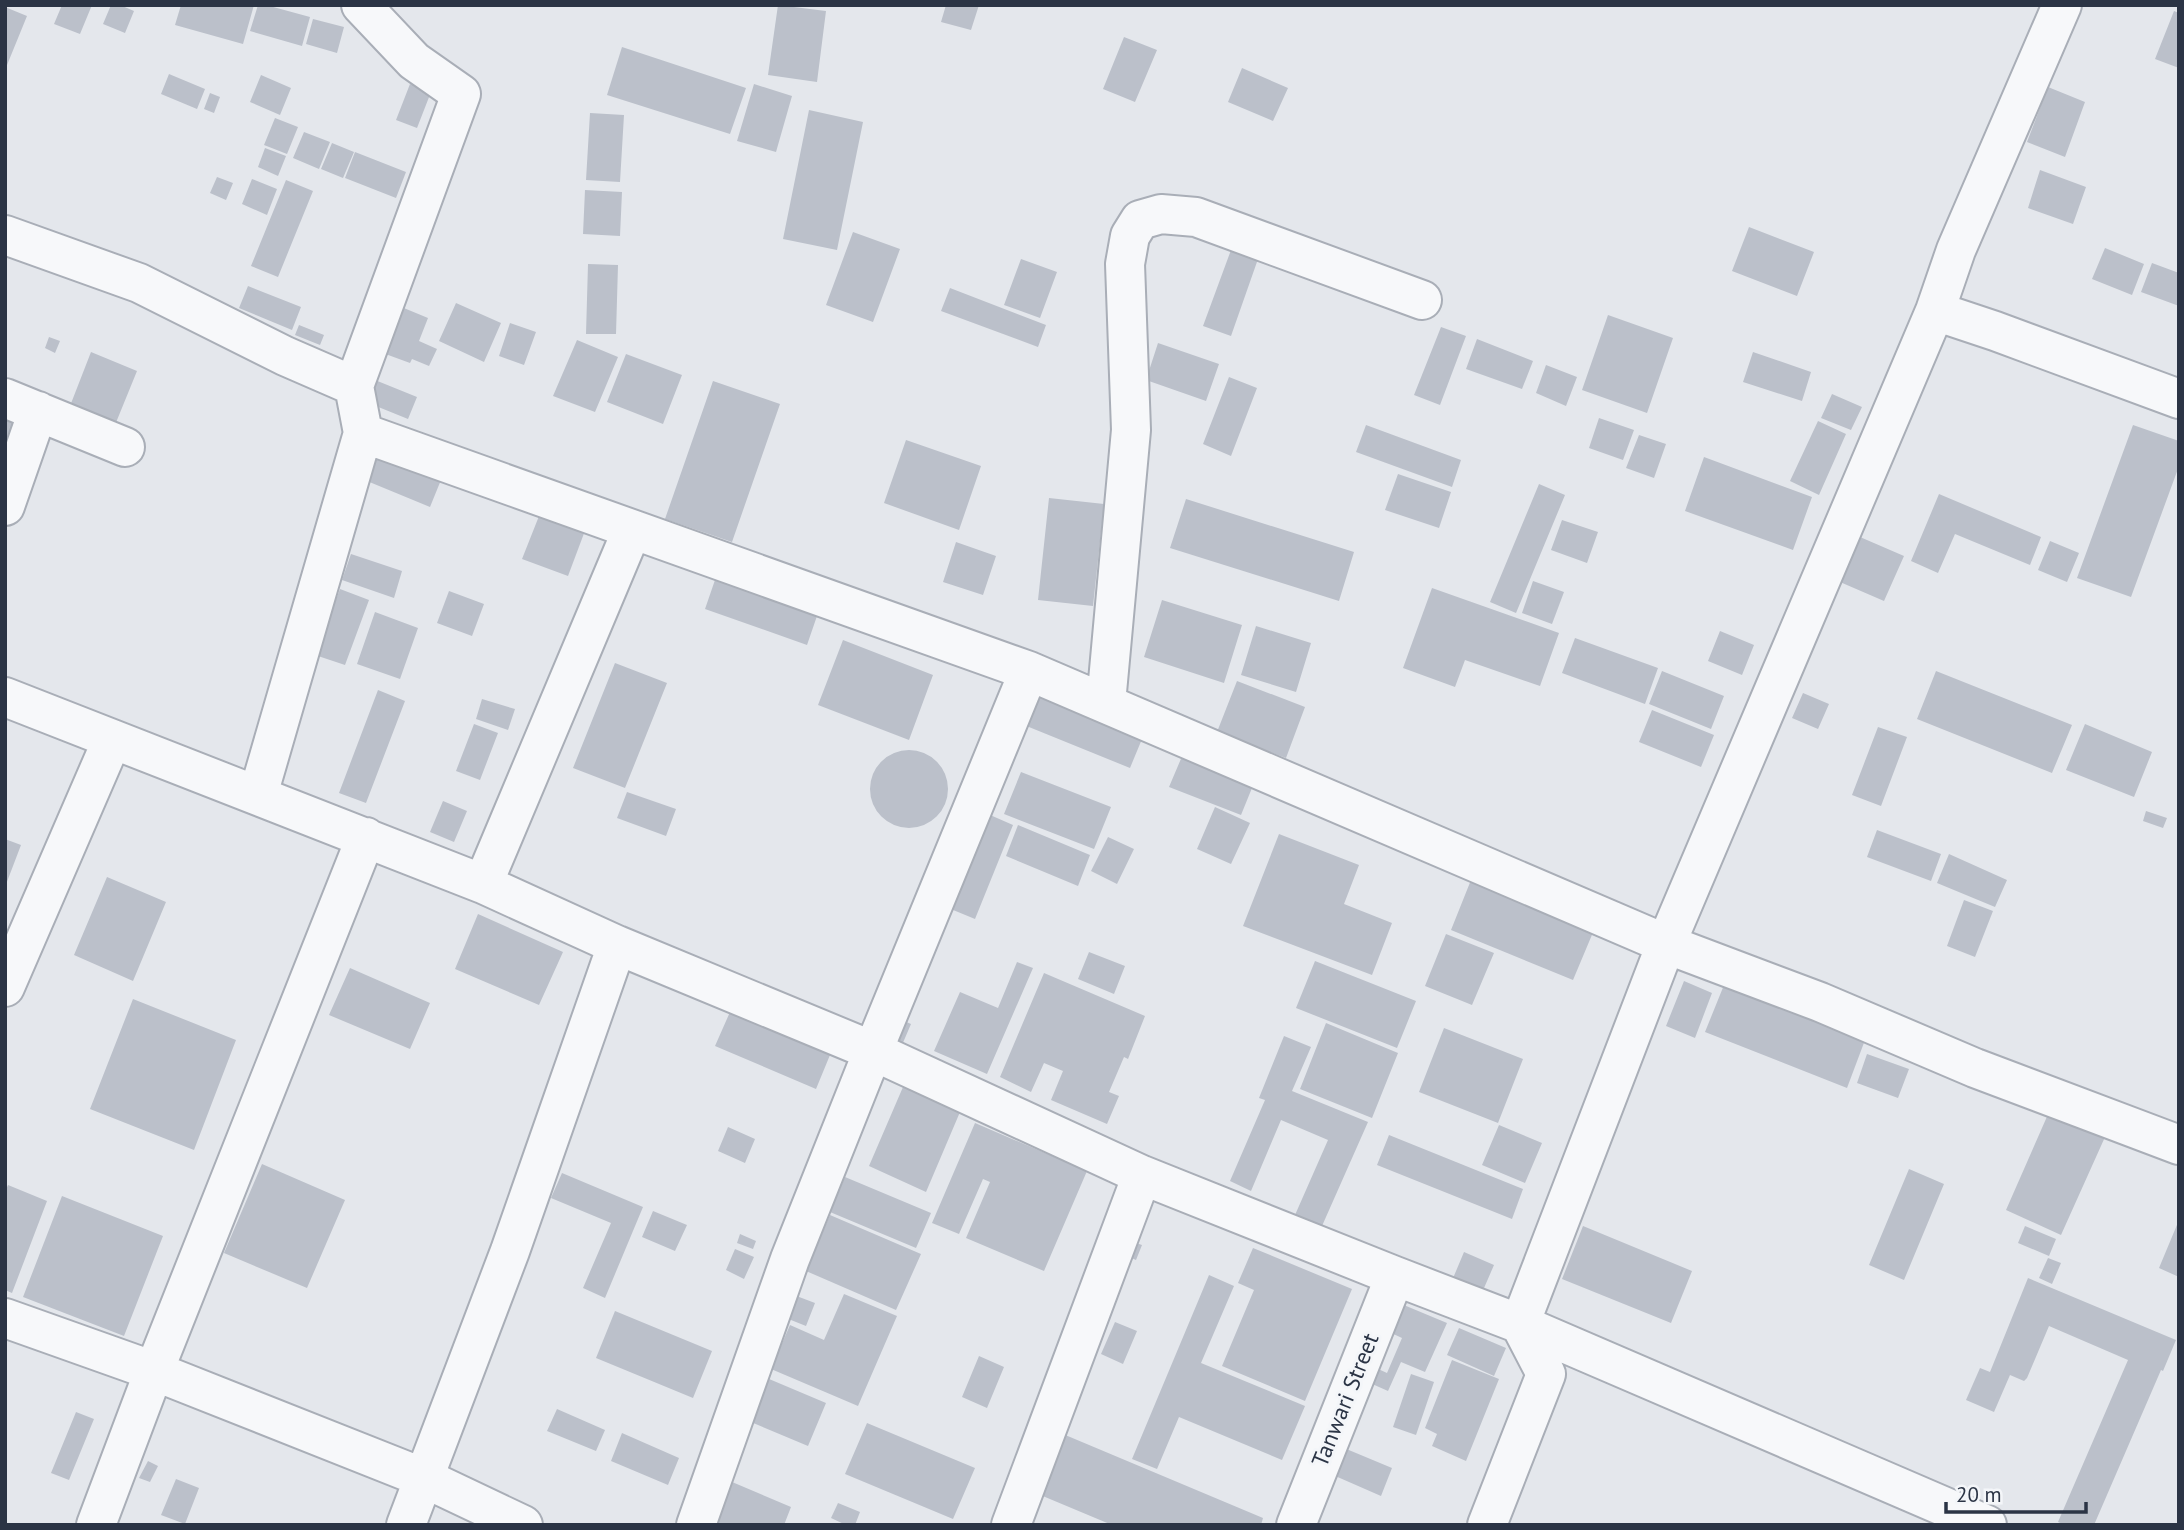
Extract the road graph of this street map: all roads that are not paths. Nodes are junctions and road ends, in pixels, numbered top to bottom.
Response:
1 (361, 5) edge
2 (2062, 5) edge
3 (5, 235) edge
4 (1422, 300) dead end
5 (1935, 311) junction
6 (354, 386) junction
7 (2179, 399) edge
8 (21, 405) edge
9 (363, 433) junction
10 (125, 447) dead end
11 (5, 506) edge
12 (632, 530) junction
13 (1029, 671) junction
14 (5, 697) edge
15 (1106, 704) junction
16 (112, 740) junction
17 (258, 795) junction
18 (366, 837) junction
19 (484, 884) junction
20 (1666, 944) junction
21 (617, 945) junction
22 (5, 987) edge
23 (873, 1051) junction
24 (2179, 1145) edge
25 (1142, 1175) junction
26 (1395, 1276) junction
27 (5, 1318) edge
28 (1520, 1324) junction
29 (154, 1371) junction
30 (424, 1478) junction
31 (96, 1525) edge
32 (406, 1525) edge
33 (523, 1525) edge
34 (696, 1525) edge
35 (1012, 1525) edge
36 (1296, 1525) edge
37 (1488, 1525) edge
38 (1987, 1525) edge

1 - 6 street
2 - 5 street
3 - 6 street
4 - 15 street
5 - 7 street
5 - 20 street
6 - 9 street
8 - 10 street
8 - 11 street
9 - 12 street
9 - 17 street
12 - 13 street
12 - 19 street
13 - 15 street
13 - 23 street
14 - 16 street
15 - 20 street
16 - 17 street
16 - 22 street
17 - 18 street
18 - 19 street
18 - 29 street
19 - 21 street
20 - 24 street
20 - 28 street
21 - 23 street
21 - 30 street
23 - 25 street
23 - 34 street
25 - 26 street
25 - 35 street
26 - 28 street
26 - 36 street, Tanwari Street
27 - 29 street
28 - 37 street
28 - 38 street
29 - 30 street
29 - 31 street
30 - 32 street
30 - 33 street

